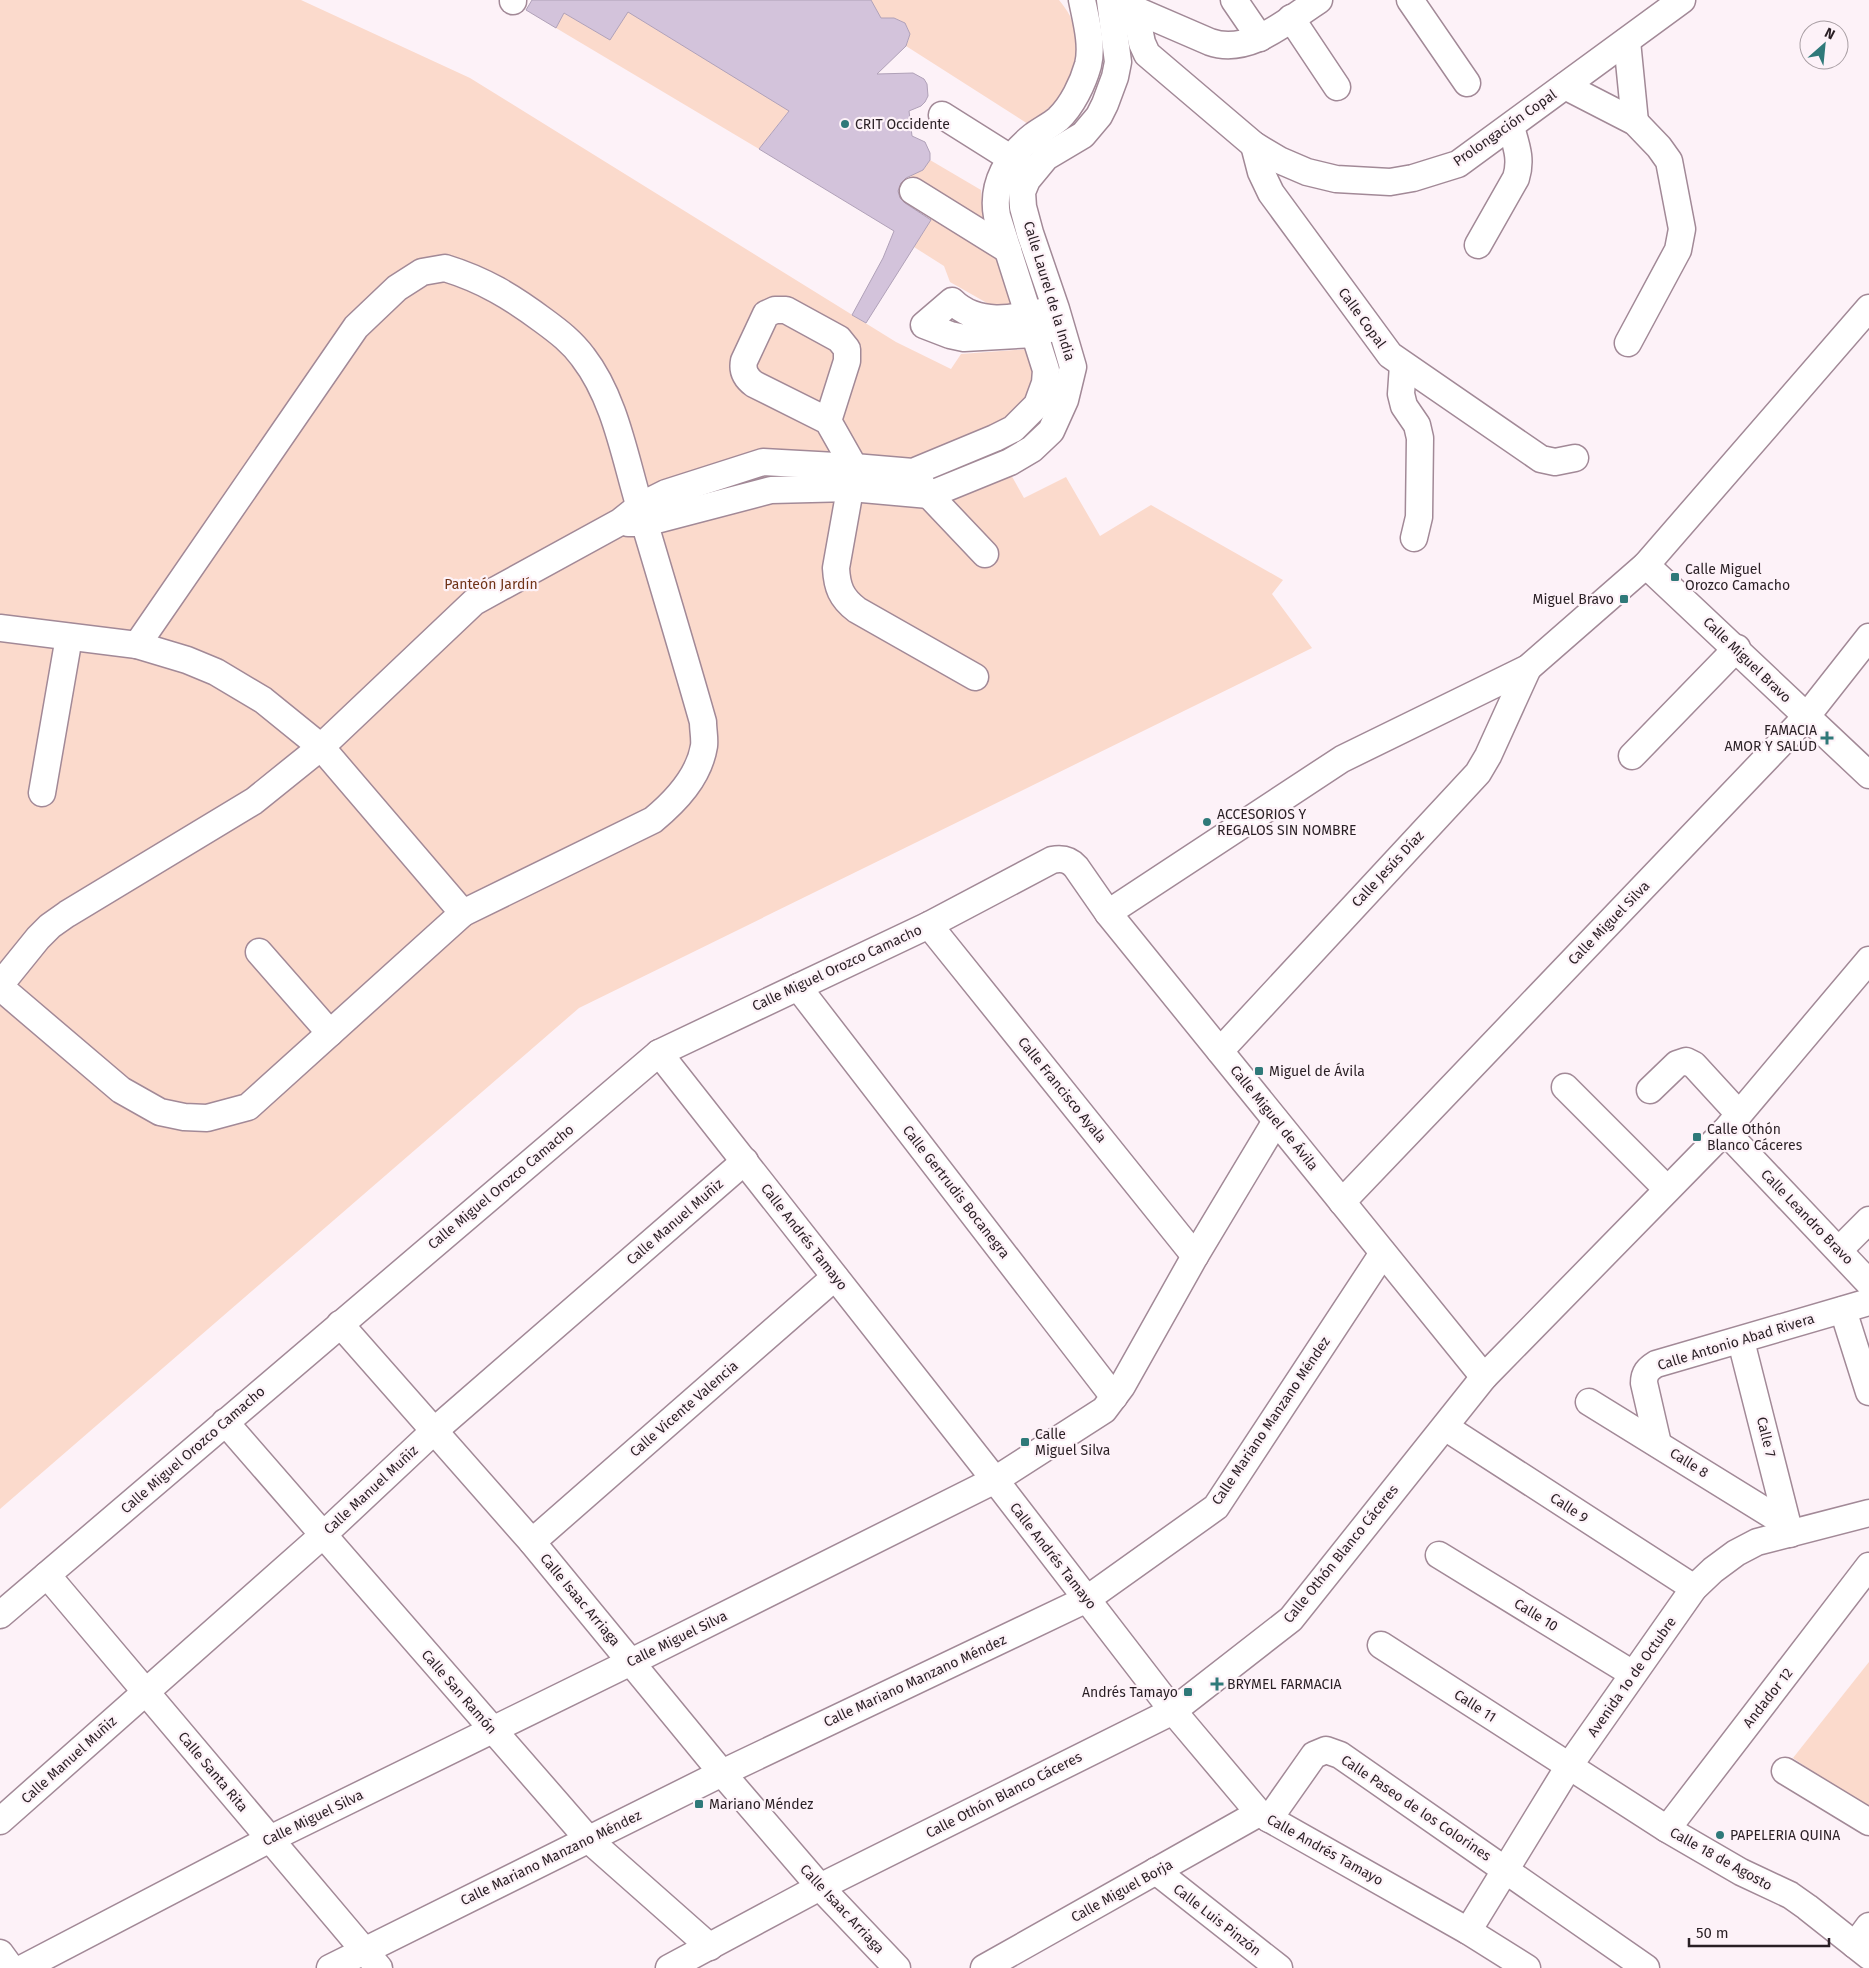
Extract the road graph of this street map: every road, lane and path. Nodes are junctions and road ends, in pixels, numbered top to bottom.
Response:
1 (1082, 0) edge
2 (1234, 0) edge
3 (1319, 0) edge
4 (1410, 0) edge
5 (1682, 0) edge
6 (1119, 3) edge
7 (1291, 18) junction
8 (1260, 38) junction
9 (1627, 41) junction
10 (1467, 83) dead end
11 (1565, 86) junction
12 (1337, 87) dead end
13 (942, 116) dead end
14 (1635, 122) junction
15 (1511, 127) junction
16 (1254, 145) junction
17 (1022, 166) junction
18 (913, 191) dead end
19 (1478, 245) dead end
20 (1008, 250) junction
21 (1869, 308) edge
22 (1058, 317) junction
23 (1032, 325) junction
24 (1628, 343) dead end
25 (1403, 365) junction
26 (828, 421) junction
27 (1575, 458) dead end
28 (912, 472) junction
29 (853, 478) junction
30 (929, 495) junction
31 (642, 515) junction
32 (1414, 538) dead end
33 (985, 554) dead end
34 (1646, 565) junction
35 (0, 628) edge
36 (70, 637) junction
37 (1869, 637) edge
38 (137, 646) junction
39 (1737, 648) junction
40 (1528, 668) junction
41 (975, 677) dead end
42 (1806, 717) junction
43 (321, 747) junction
44 (1632, 756) dead end
45 (1869, 775) edge
46 (42, 794) dead end
47 (1065, 859) joint
48 (1108, 912) junction
49 (463, 913) junction
50 (929, 925) junction
51 (259, 952) dead end
52 (1869, 960) edge
53 (0, 986) edge
54 (798, 987) junction
55 (330, 1033) junction
56 (1220, 1051) junction
57 (659, 1053) junction
58 (1565, 1087) dead end
59 (1650, 1090) dead end
60 (1276, 1121) junction
61 (1731, 1122) junction
62 (745, 1161) junction
63 (1667, 1189) junction
64 (1342, 1202) junction
65 (1869, 1220) edge
66 (1839, 1250) junction
67 (1383, 1253) junction
68 (1195, 1256) junction
69 (836, 1277) junction
70 (1869, 1283) edge
71 (1869, 1302) edge
72 (1843, 1310) junction
73 (340, 1324) junction
74 (1741, 1341) junction
75 (1484, 1377) junction
76 (1869, 1392) edge
77 (1114, 1397) junction
78 (1590, 1402) dead end
79 (225, 1422) junction
80 (1445, 1427) junction
81 (434, 1431) junction
82 (1658, 1444) junction
83 (995, 1480) junction
84 (1869, 1513) edge
85 (1789, 1529) junction
86 (323, 1535) junction
87 (532, 1542) junction
88 (1439, 1555) dead end
89 (1869, 1566) edge
90 (47, 1575) junction
91 (1694, 1588) junction
92 (1087, 1599) junction
93 (0, 1616) edge
94 (1381, 1646) dead end
95 (631, 1662) junction
96 (1633, 1674) junction
97 (146, 1692) junction
98 (1173, 1711) junction
99 (492, 1730) junction
100 (1570, 1766) junction
101 (1785, 1771) dead end
102 (722, 1773) junction
103 (1264, 1816) junction
104 (0, 1821) edge
105 (1869, 1822) edge
106 (1666, 1829) junction
107 (270, 1839) junction
108 (589, 1840) junction
109 (1505, 1869) junction
110 (1156, 1871) junction
111 (820, 1887) junction
112 (1468, 1931) junction
113 (1864, 1942) edge
114 (710, 1946) junction
115 (0, 1953) edge
116 (371, 1959) edge
117 (11, 1968) edge
118 (23, 1968) edge
119 (330, 1968) edge
120 (669, 1968) edge
121 (897, 1968) edge
122 (984, 1968) edge
123 (1279, 1968) edge
124 (1527, 1968) edge
125 (1646, 1968) edge

1 - 17 street, Calle Laurel de la India
2 - 8 street
3 - 7 street
4 - 10 street
5 - 9 street, Prolongación Copal
6 - 8 street
6 - 16 street, Prolongación Copal
6 - 17 street, Calle Laurel de la India
7 - 8 street
7 - 12 street
9 - 11 street, Prolongación Copal
9 - 14 street
11 - 14 street
11 - 15 street, Prolongación Copal
13 - 17 street
14 - 24 street
15 - 16 street, Prolongación Copal
15 - 19 street
16 - 25 street, Calle Copal
17 - 20 street, Calle Laurel de la India
17 - 22 street, Calle Laurel de la India
18 - 20 street
20 - 23 street, Calle Laurel de la India
21 - 34 street
22 - 23 street
22 - 30 street, Calle Laurel de la India
23 - 23 street
23 - 28 street, Calle Laurel de la India
25 - 27 street, Calle Copal
25 - 32 street
26 - 26 street
26 - 29 street
28 - 29 street, Calle Laurel de la India
28 - 30 street
29 - 30 street, Calle Laurel de la India
29 - 31 street, Calle Laurel de la India
29 - 41 street
30 - 33 street
31 - 38 street
31 - 43 street, Calle Laurel de la India
31 - 49 street
34 - 39 street, Calle Miguel Bravo
34 - 40 street
35 - 36 street
36 - 38 street
36 - 46 street
37 - 42 street, Calle Miguel Silva
38 - 43 street
39 - 42 street, Calle Miguel Bravo
39 - 44 street
40 - 48 street
40 - 56 street, Calle Jesús Díaz
42 - 45 street, Calle Miguel Bravo
42 - 64 street, Calle Miguel Silva
43 - 49 street
43 - 53 street, Calle Laurel de la India
47 - 48 street, Calle Miguel de Ávila
47 - 50 street, Calle Miguel Orozco Camacho
48 - 56 street, Calle Miguel de Ávila
49 - 55 street
50 - 54 street, Calle Miguel Orozco Camacho
50 - 68 street, Calle Francisco Ayala
51 - 55 street
52 - 61 street, Calle Othón Blanco Cáceres
53 - 55 street
54 - 57 street, Calle Miguel Orozco Camacho
54 - 77 street, Calle Gertrudis Bocanegra
56 - 60 street, Calle Miguel de Ávila
57 - 62 street, Calle Andrés Tamayo
57 - 73 street, Calle Miguel Orozco Camacho
58 - 63 street
59 - 61 street, Calle Leandro Bravo
60 - 64 street, Calle Miguel de Ávila
60 - 68 street, Calle Miguel Silva
61 - 63 street, Calle Othón Blanco Cáceres
61 - 66 street, Calle Leandro Bravo
62 - 69 street, Calle Andrés Tamayo
62 - 81 street, Calle Manuel Muñiz
63 - 75 street, Calle Othón Blanco Cáceres
64 - 67 street, Calle Miguel de Ávila
65 - 66 street
66 - 70 street, Calle Leandro Bravo
67 - 75 street, Calle Miguel de Ávila
67 - 92 street, Calle Mariano Manzano Méndez
68 - 77 street, Calle Miguel Silva
69 - 83 street, Calle Andrés Tamayo
69 - 87 street, Calle Vicente Valencia
71 - 72 street, Calle Antonio Abad Rivera
72 - 74 street, Calle Antonio Abad Rivera
72 - 76 street
73 - 79 street, Calle Miguel Orozco Camacho
73 - 81 street, Calle Isaac Arriaga
74 - 82 street, Calle Antonio Abad Rivera
74 - 85 street, Calle 7
75 - 80 street, Calle Othón Blanco Cáceres
77 - 83 street, Calle Miguel Silva
78 - 82 street, Calle 8
79 - 86 street, Calle San Ramón
79 - 90 street, Calle Miguel Orozco Camacho
80 - 91 street, Calle 9
80 - 98 street, Calle Othón Blanco Cáceres
81 - 86 street, Calle Manuel Muñiz
81 - 87 street, Calle Isaac Arriaga
82 - 85 street, Calle 8
83 - 92 street, Calle Andrés Tamayo
83 - 95 street, Calle Miguel Silva
84 - 85 street, Avenida 1o de Octubre
85 - 91 street, Avenida 1o de Octubre
86 - 97 street, Calle Manuel Muñiz
86 - 99 street, Calle San Ramón
87 - 95 street, Calle Isaac Arriaga
88 - 96 street, Calle 10
89 - 106 street, Andador 12
90 - 93 street, Calle Miguel Orozco Camacho
90 - 97 street, Calle Santa Rita
91 - 96 street, Avenida 1o de Octubre
92 - 98 street, Calle Andrés Tamayo
92 - 102 street, Calle Mariano Manzano Méndez
94 - 100 street, Calle 11
95 - 99 street, Calle Miguel Silva
95 - 102 street, Calle Isaac Arriaga
96 - 100 street, Avenida 1o de Octubre
97 - 104 street, Calle Manuel Muñiz
97 - 107 street, Calle Santa Rita
98 - 103 street, Calle Andrés Tamayo
98 - 111 street, Calle Othón Blanco Cáceres
99 - 107 street, Calle Miguel Silva
99 - 108 street, Calle San Ramón
100 - 106 street, Calle 18 de Agosto
100 - 109 street, Avenida 1o de Octubre
101 - 105 street
102 - 108 street, Calle Mariano Manzano Méndez
102 - 111 street, Calle Isaac Arriaga
103 - 109 street, Calle Paseo de los Colorines
103 - 110 street, Calle Miguel Borja
103 - 112 street, Calle Andrés Tamayo
106 - 113 street, Calle 18 de Agosto
107 - 116 street, Calle Santa Rita
107 - 118 street, Calle Miguel Silva
108 - 114 street, Calle San Ramón
108 - 116 street, Calle Mariano Manzano Méndez
109 - 112 street, Avenida 1o de Octubre
109 - 125 street
110 - 122 street, Calle Miguel Borja
110 - 123 street, Calle Luis Pinzón
111 - 114 street, Calle Othón Blanco Cáceres
111 - 121 street, Calle Isaac Arriaga
112 - 124 street, Calle Andrés Tamayo
114 - 120 street, Calle Othón Blanco Cáceres
115 - 117 street
116 - 119 street, Calle Mariano Manzano Méndez

